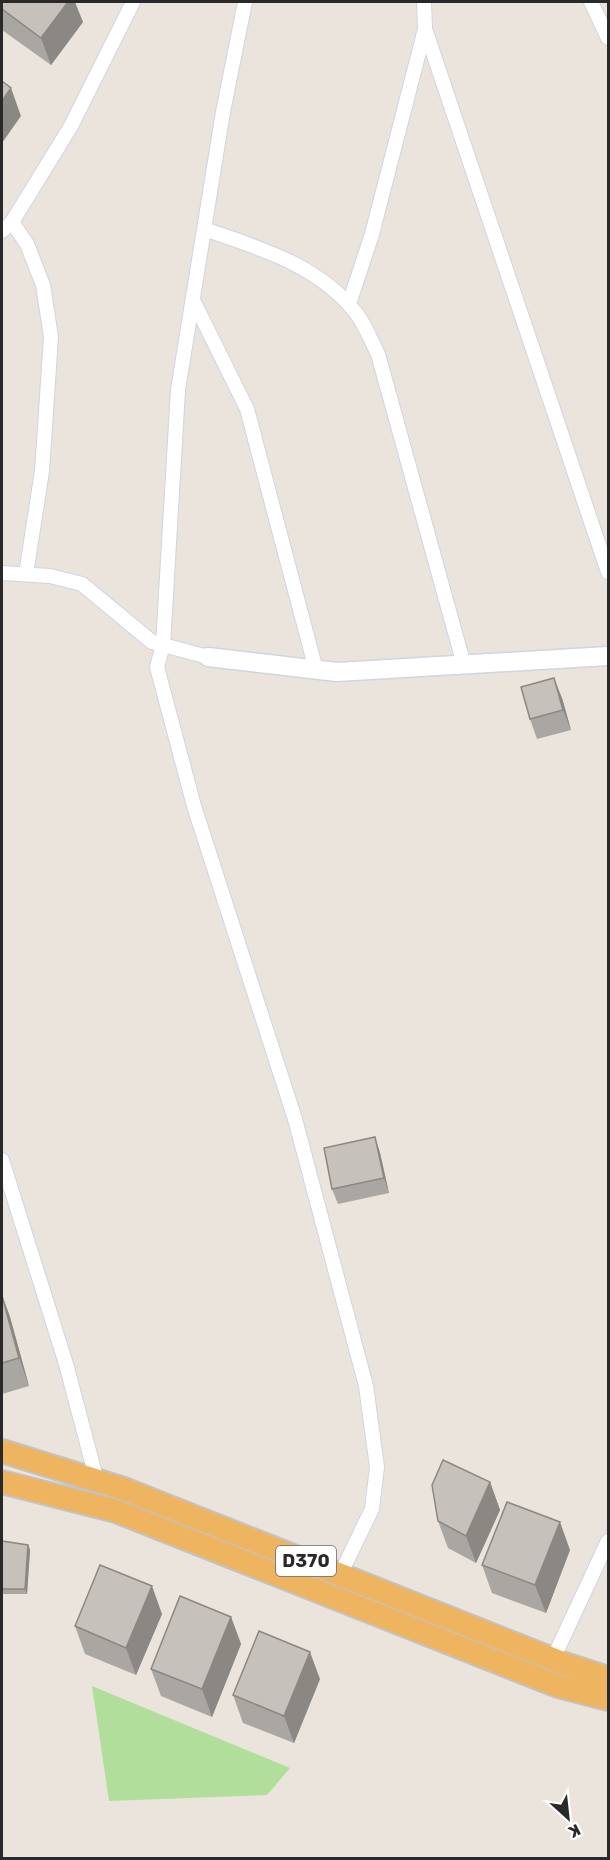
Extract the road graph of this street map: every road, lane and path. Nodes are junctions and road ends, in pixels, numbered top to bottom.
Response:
1 (133, 2) edge
2 (245, 2) edge
3 (424, 2) edge
4 (591, 2) edge
5 (425, 29) junction
6 (609, 38) edge
7 (7, 227) edge
8 (204, 229) junction
9 (193, 300) junction
10 (349, 304) junction
11 (609, 572) edge
12 (2, 573) edge
13 (26, 574) junction
14 (163, 645) junction
15 (609, 656) edge
16 (208, 657) joint
17 (464, 665) junction
18 (316, 670) junction
19 (2, 1160) edge
20 (2, 1451) edge
21 (97, 1481) junction
22 (2, 1482) edge
23 (609, 1541) edge
24 (340, 1575) junction
25 (553, 1659) junction
26 (609, 1678) edge
27 (609, 1699) edge

1 - 7 street
2 - 8 street
3 - 5 street
4 - 6 street
5 - 10 street
5 - 11 street
7 - 13 street
8 - 9 street
8 - 10 street
9 - 14 street
9 - 18 street
10 - 17 street
12 - 13 street
13 - 14 street
14 - 16 street
14 - 24 street
15 - 17 street
16 - 18 street
17 - 18 street
19 - 21 street
20 - 21 highway, D370
21 - 24 highway, D370
22 - 27 highway, D370
23 - 25 street
24 - 25 highway, D370
25 - 26 highway, D370

